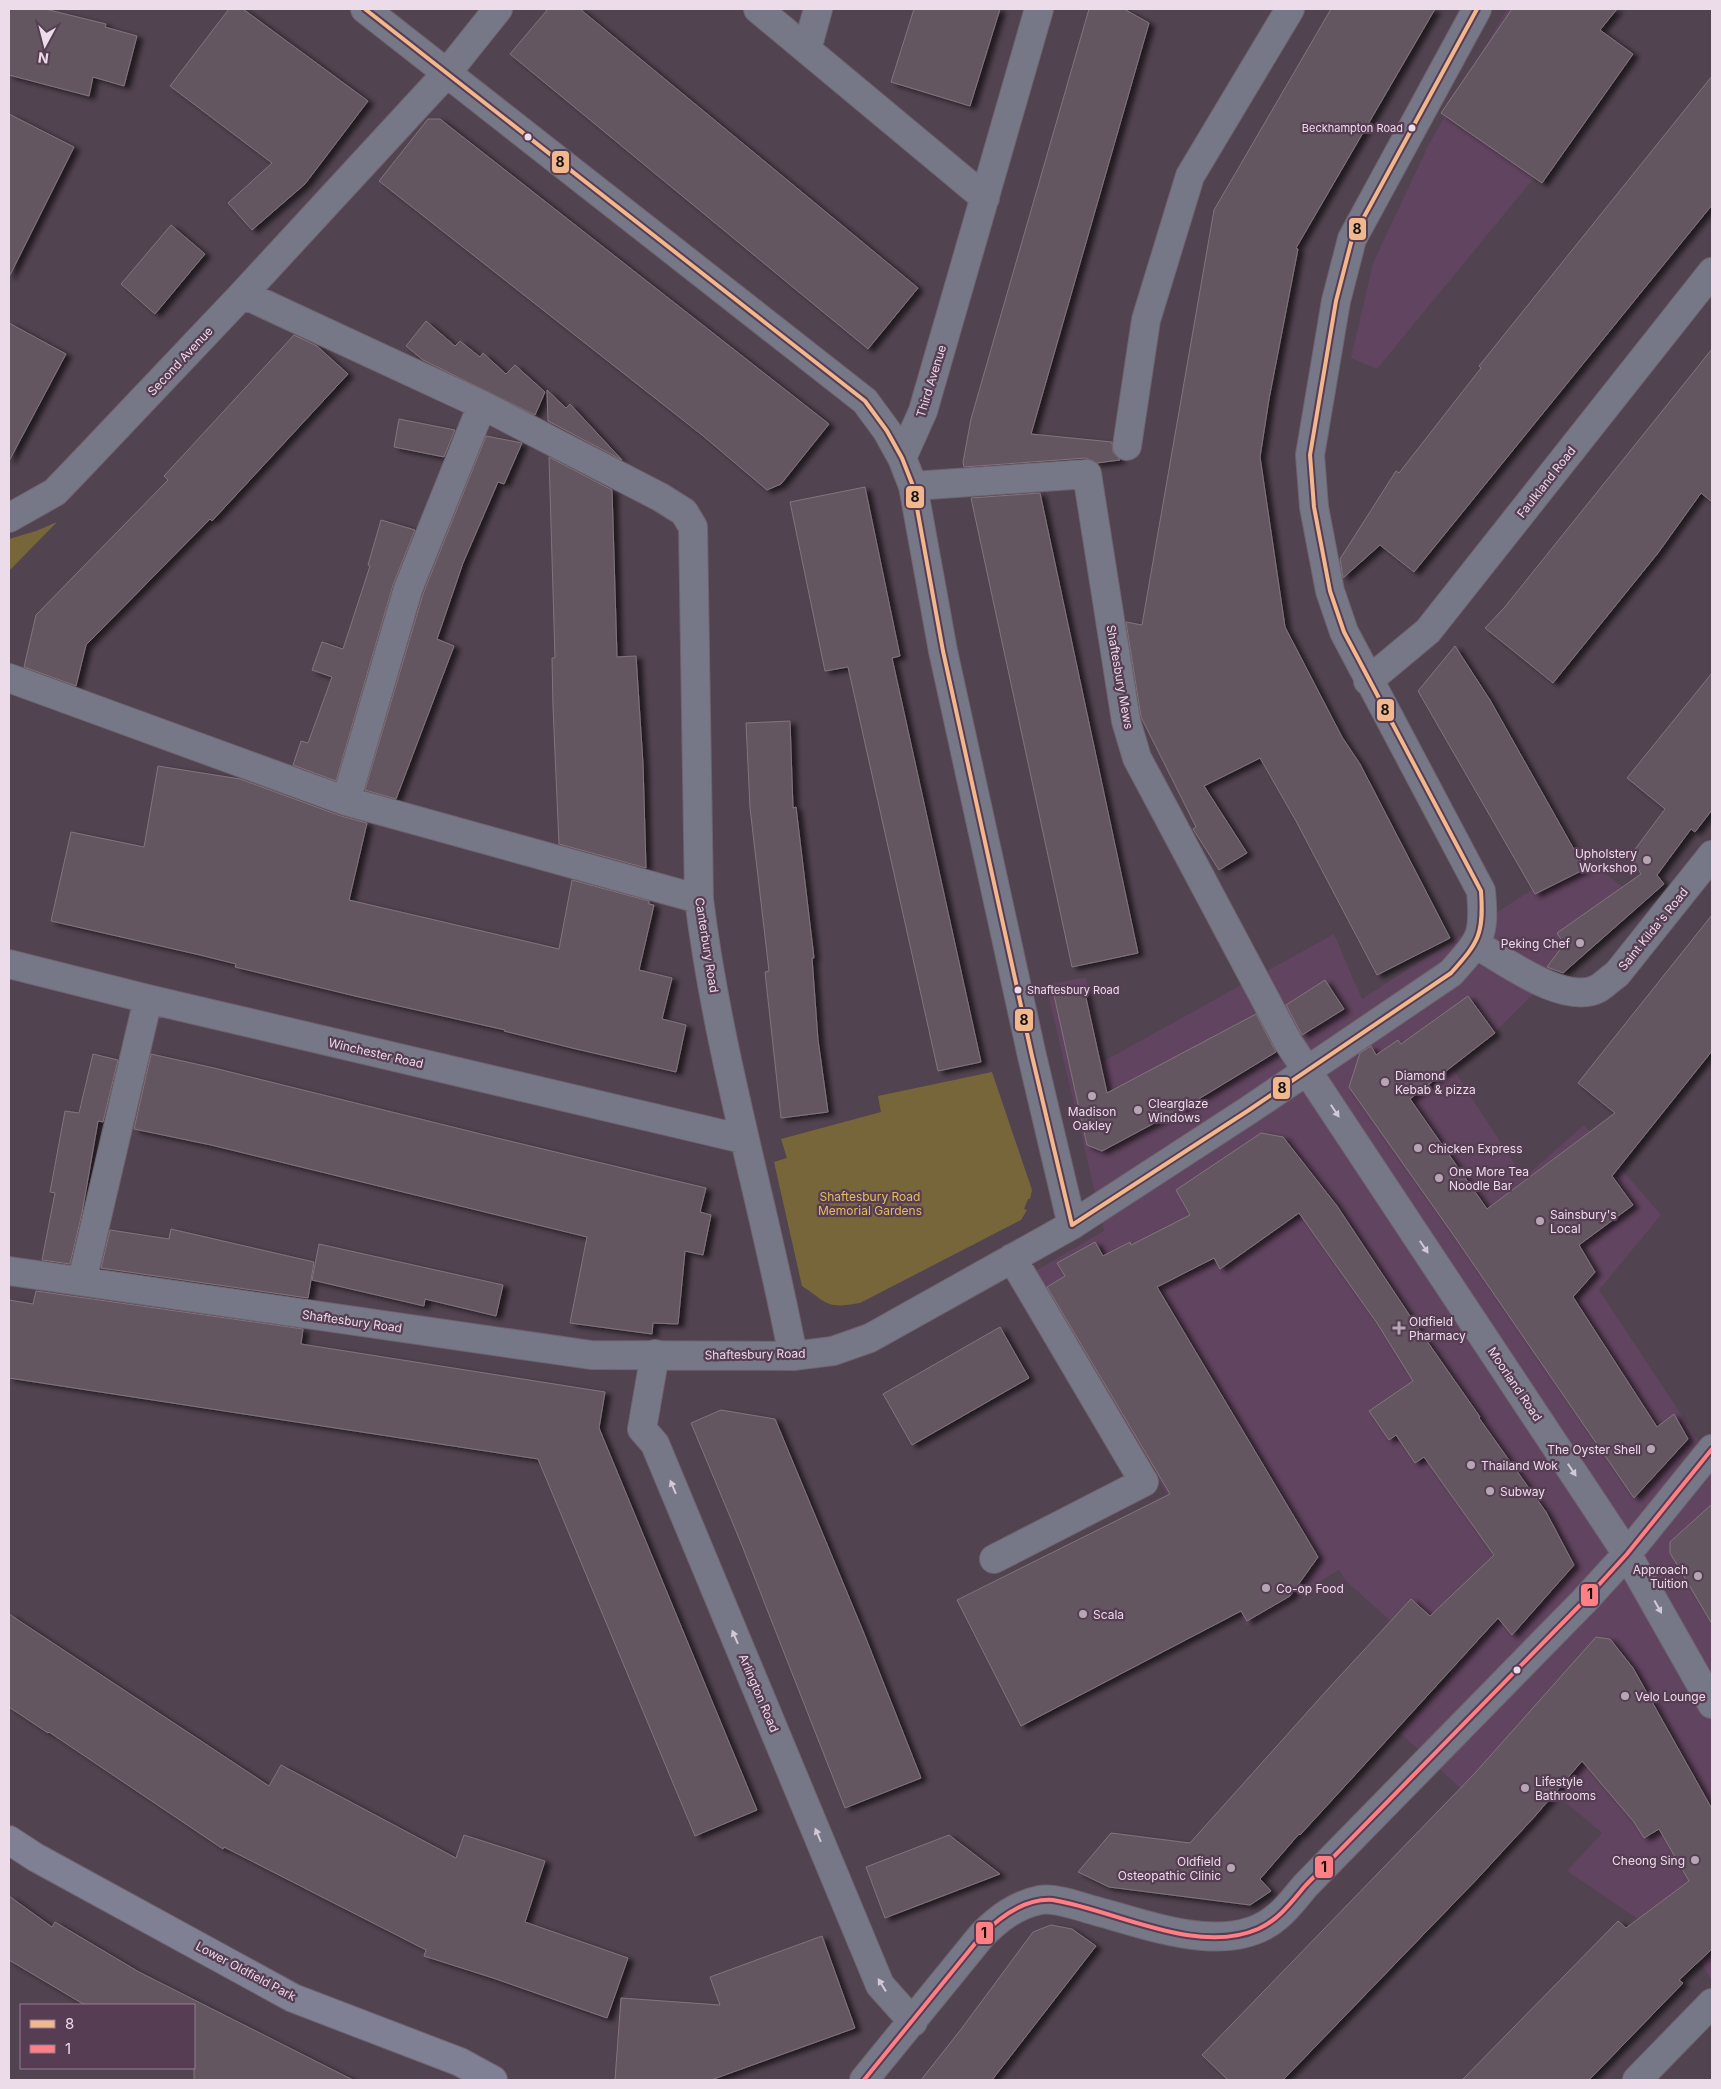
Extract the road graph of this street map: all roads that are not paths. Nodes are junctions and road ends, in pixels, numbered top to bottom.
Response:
1 (365, 9) edge
2 (498, 9) edge
3 (758, 9) edge
4 (818, 9) edge
5 (1039, 9) edge
6 (1290, 9) edge
7 (1477, 9) edge
8 (807, 49) junction
9 (446, 74) junction
10 (984, 198) junction
11 (1712, 272) edge
12 (243, 294) junction
13 (482, 405) junction
14 (1127, 446) dead end
15 (902, 458) junction
16 (913, 486) junction
17 (9, 518) edge
18 (9, 678) edge
19 (1368, 681) junction
20 (346, 801) junction
21 (1712, 855) edge
22 (699, 899) junction
23 (1477, 945) junction
24 (9, 964) edge
25 (148, 999) junction
26 (1308, 1070) junction
27 (743, 1139) junction
28 (1072, 1225) junction
29 (1012, 1258) junction
30 (9, 1271) edge
31 (82, 1281) junction
32 (655, 1354) junction
33 (793, 1356) junction
34 (1712, 1449) edge
35 (1627, 1554) junction
36 (994, 1559) dead end
37 (1712, 1704) edge
38 (9, 1840) edge
39 (1712, 2003) edge
40 (912, 2022) junction
41 (493, 2080) edge
42 (864, 2080) edge
43 (1637, 2080) edge

1 - 9 street
2 - 9 street, Second Avenue
3 - 8 street
4 - 8 street
5 - 10 street, Third Avenue
6 - 14 street
7 - 19 street
8 - 10 street
9 - 12 street, Second Avenue
9 - 15 street
10 - 15 street, Third Avenue
11 - 19 street, Faulkland Road
12 - 13 street
12 - 17 street, Second Avenue
13 - 20 street
13 - 22 street, Canterbury Road
15 - 16 street
16 - 26 street, Shaftesbury Mews
16 - 28 street
18 - 20 street
19 - 23 street
20 - 22 street
21 - 23 street, Saint Kilda's Road
22 - 27 street, Canterbury Road
23 - 26 street, Shaftesbury Road
24 - 25 street, Winchester Road
25 - 27 street, Winchester Road
25 - 31 street
26 - 28 street, Shaftesbury Road
26 -> 35 street, Moorland Road
27 - 33 street, Canterbury Road
28 - 29 street, Shaftesbury Road
29 - 33 street, Shaftesbury Road
29 - 36 street
30 - 31 street, Shaftesbury Road
31 - 32 street, Shaftesbury Road
32 - 33 street, Shaftesbury Road
40 -> 32 street, Arlington Road
34 - 35 street
35 -> 37 street, Moorland Road
35 - 40 street
38 - 41 main road, Lower Oldfield Park
39 - 43 street
40 - 42 street

